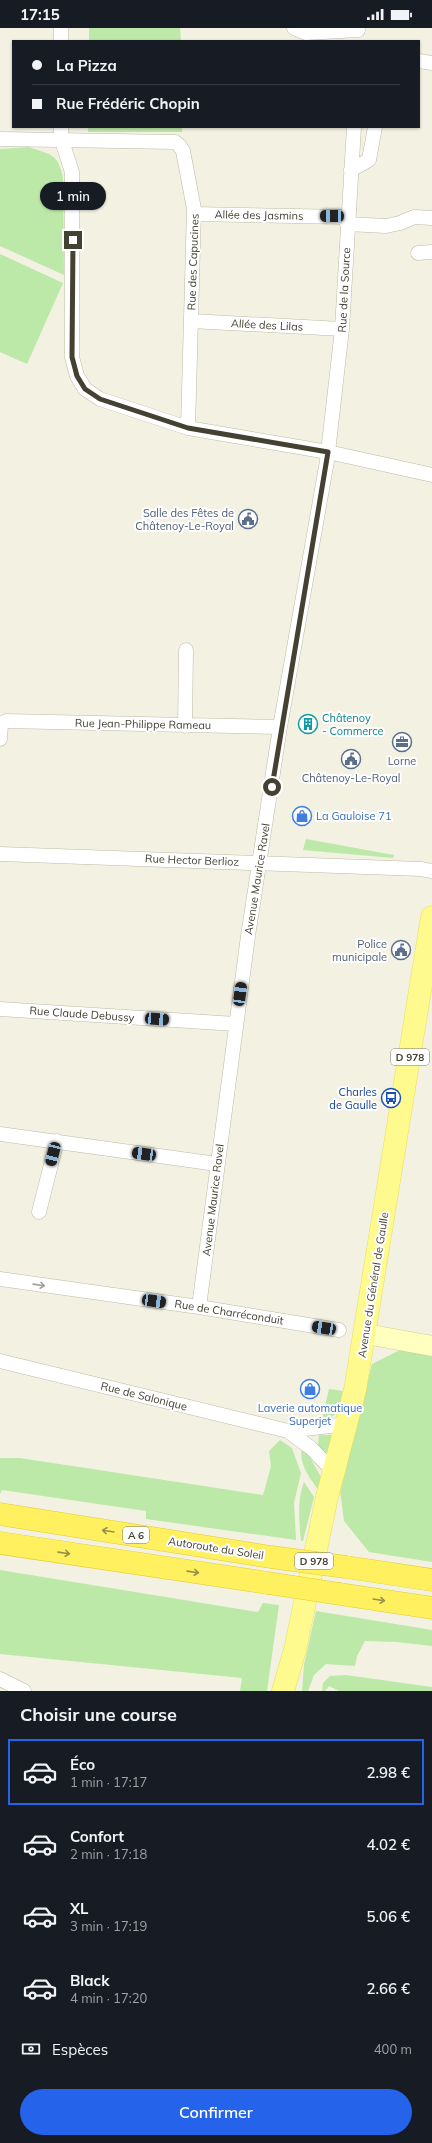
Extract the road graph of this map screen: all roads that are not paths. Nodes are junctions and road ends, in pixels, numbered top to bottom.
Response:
1 (61, 28) edge
2 (294, 28) edge
3 (359, 33) edge
4 (61, 40) edge
5 (420, 61) edge
6 (432, 63) edge
7 (354, 128) edge
8 (375, 128) edge
9 (61, 133) edge
10 (0, 139) edge
11 (351, 170) junction
12 (194, 214) junction
13 (432, 218) edge
14 (347, 220) junction
15 (432, 252) edge
16 (418, 253) dead end
17 (191, 321) junction
18 (342, 329) junction
19 (188, 428) junction
20 (328, 452) junction
21 (432, 475) edge
22 (186, 650) dead end
23 (185, 726) junction
24 (280, 727) junction
25 (0, 739) edge
26 (0, 854) edge
27 (261, 863) junction
28 (432, 871) edge
29 (432, 922) edge
30 (0, 1009) edge
31 (236, 1024) junction
32 (0, 1134) edge
33 (57, 1141) junction
34 (217, 1164) junction
35 (39, 1212) dead end
36 (0, 1279) edge
37 (199, 1307) junction
38 (339, 1330) dead end
39 (366, 1334) junction
40 (432, 1346) edge
41 (0, 1361) edge
42 (346, 1424) junction
43 (316, 1428) junction
44 (288, 1431) junction
45 (311, 1448) junction
46 (334, 1472) junction
47 (0, 1514) edge
48 (0, 1543) edge
49 (432, 1580) edge
50 (432, 1608) edge
51 (295, 1650) junction
52 (0, 1679) edge
53 (24, 1691) edge
54 (283, 1691) edge
55 (294, 1691) edge

1 - 4 street
2 - 3 street
5 - 6 street
7 - 11 street, Rue de la Source
8 - 11 street
9 - 10 street
9 - 12 street, Rue des Capucines
9 - 19 street
11 - 14 street, Rue de la Source
12 - 14 street, Allée des Jasmins
12 - 17 street, Rue des Capucines
13 - 14 street, Allée des Jasmins
14 - 18 street, Rue de la Source
15 - 16 street
17 - 18 street, Allée des Lilas
17 - 19 street, Rue des Capucines
18 - 20 street, Rue de la Source
19 - 20 street
20 - 21 street
20 - 24 street, Avenue Maurice Ravel
22 - 23 street
23 - 24 street, Rue Jean-Philippe Rameau
23 - 25 street, Rue Jean-Philippe Rameau
24 - 27 street, Avenue Maurice Ravel
26 - 27 street, Rue Hector Berlioz
27 - 28 street, Rue Hector Berlioz
27 - 31 street, Avenue Maurice Ravel
29 - 39 main road, Avenue du Général de Gaulle / D 978
30 - 31 street, Rue Claude Debussy
31 - 34 street, Avenue Maurice Ravel
32 - 33 street
33 - 34 street
33 - 35 street
34 - 37 street, Avenue Maurice Ravel
36 -> 37 street, Rue de Charréconduit
37 - 38 street, Rue de Charréconduit
39 - 40 street
39 - 42 main road, Avenue du Général de Gaulle / D 978
41 - 44 street, Rue de Salonique
42 - 43 street, Rue de Salonique
42 - 46 main road, Avenue du Général de Gaulle / D 978
43 - 44 street, Rue de Salonique
43 - 45 street
44 - 45 street, Rue de Salonique
45 - 46 street, Rue de Salonique
46 - 51 main road, Avenue du Général de Gaulle / D 978
49 -> 47 highway, Autoroute du Soleil / A 6, bridge
48 -> 50 highway, bridge
51 - 54 main road, D 978
51 - 55 main road, D 978
52 - 53 street

